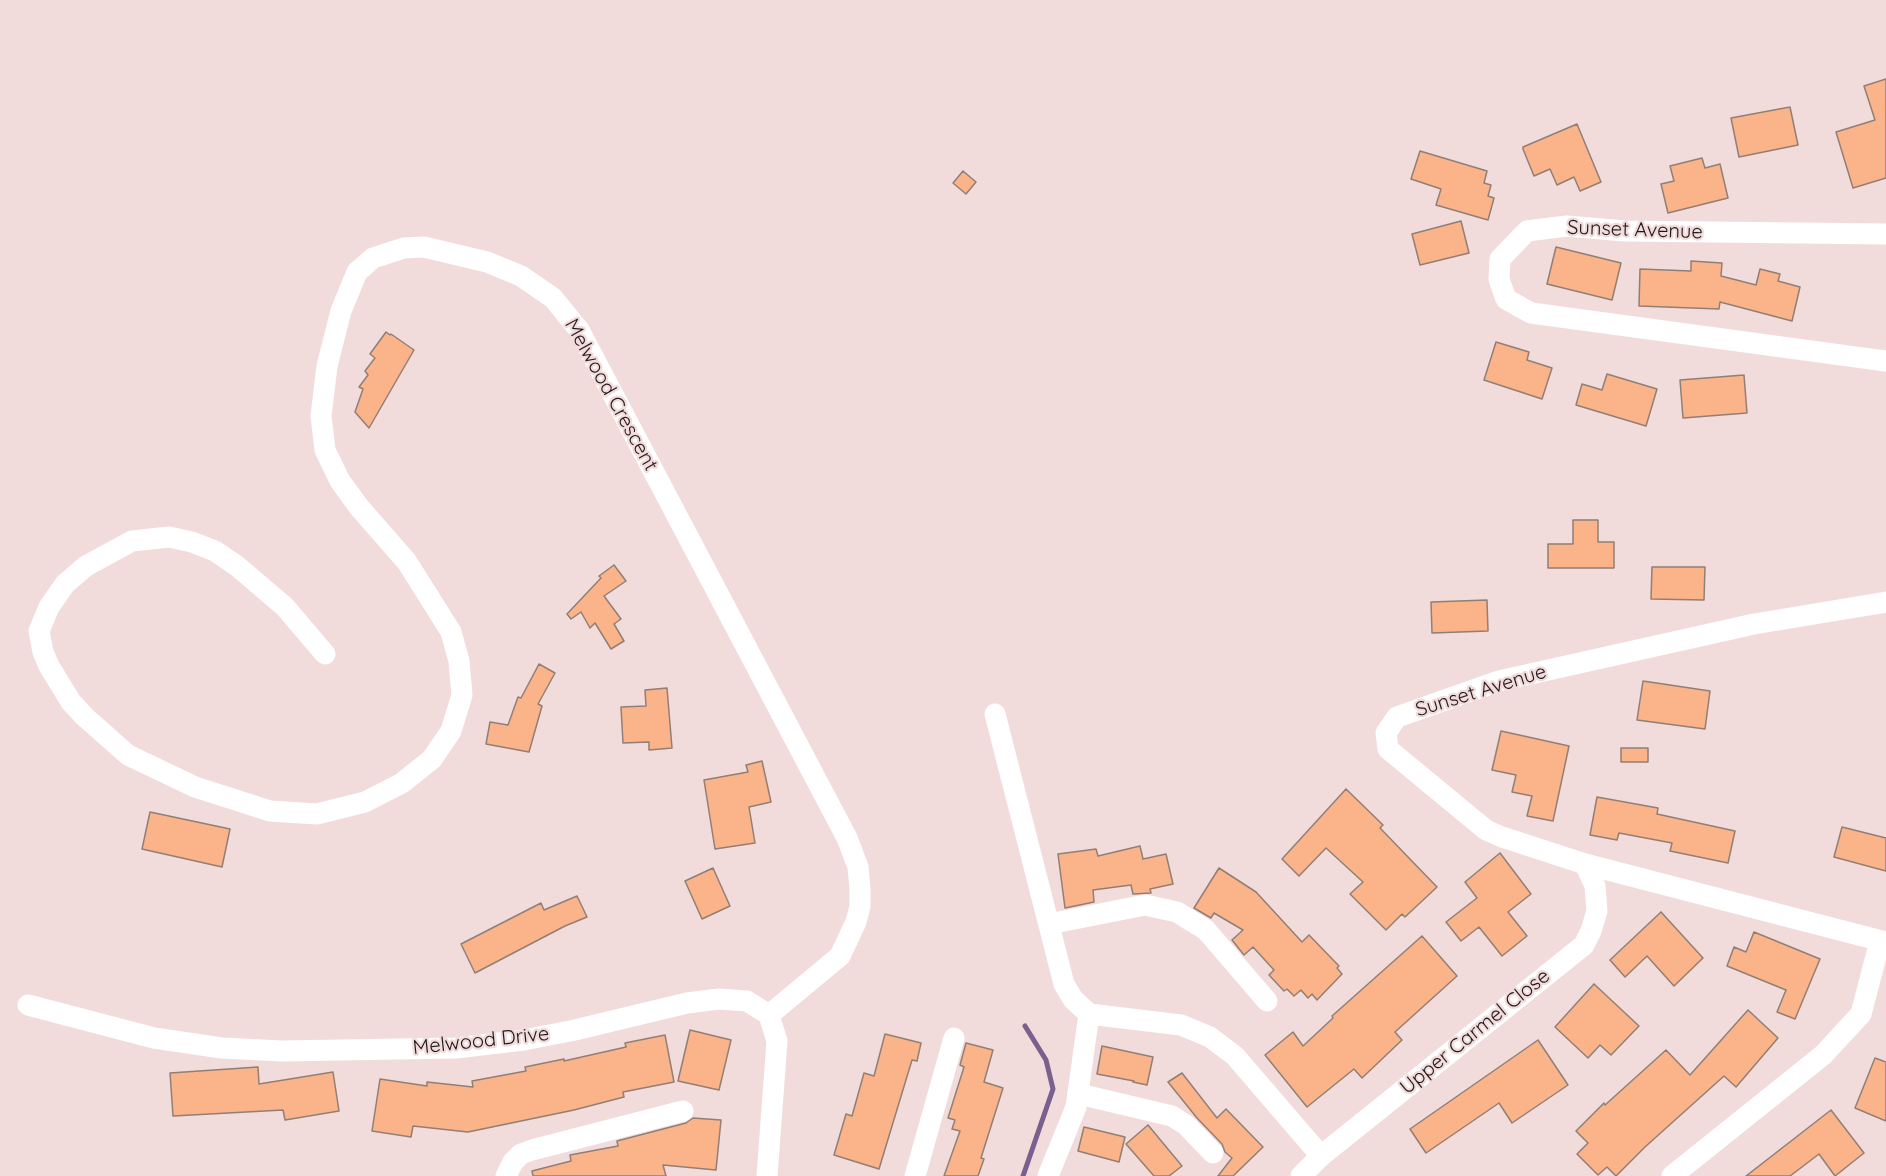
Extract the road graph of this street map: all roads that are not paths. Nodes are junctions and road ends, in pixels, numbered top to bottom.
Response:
1 (1886, 234) edge
2 (1886, 361) edge
3 (1886, 602) edge
4 (325, 654) dead end
5 (995, 714) dead end
6 (1585, 864) junction
7 (1049, 924) junction
8 (1883, 941) edge
9 (1267, 1000) dead end
10 (28, 1005) dead end
11 (1089, 1014) junction
12 (769, 1015) junction
13 (954, 1038) dead end
14 (1079, 1094) junction
15 (683, 1112) dead end
16 (1213, 1153) dead end
17 (1321, 1156) junction
18 (1673, 1175) edge
19 (506, 1176) edge
20 (767, 1176) edge
21 (915, 1176) edge
22 (1048, 1176) edge
23 (1301, 1176) edge

1 - 2 street, Sunset Avenue
3 - 6 street, Sunset Avenue
4 - 12 street, Melwood Crescent
5 - 7 street
6 - 8 street, Sunset Avenue
6 - 17 street, Upper Carmel Close
7 - 9 street
7 - 11 street
8 - 18 street
10 - 12 street, Melwood Drive
11 - 14 street
11 - 17 street
12 - 20 street
13 - 21 street
14 - 16 street
14 - 22 street
15 - 19 street
17 - 23 street, Upper Carmel Close

